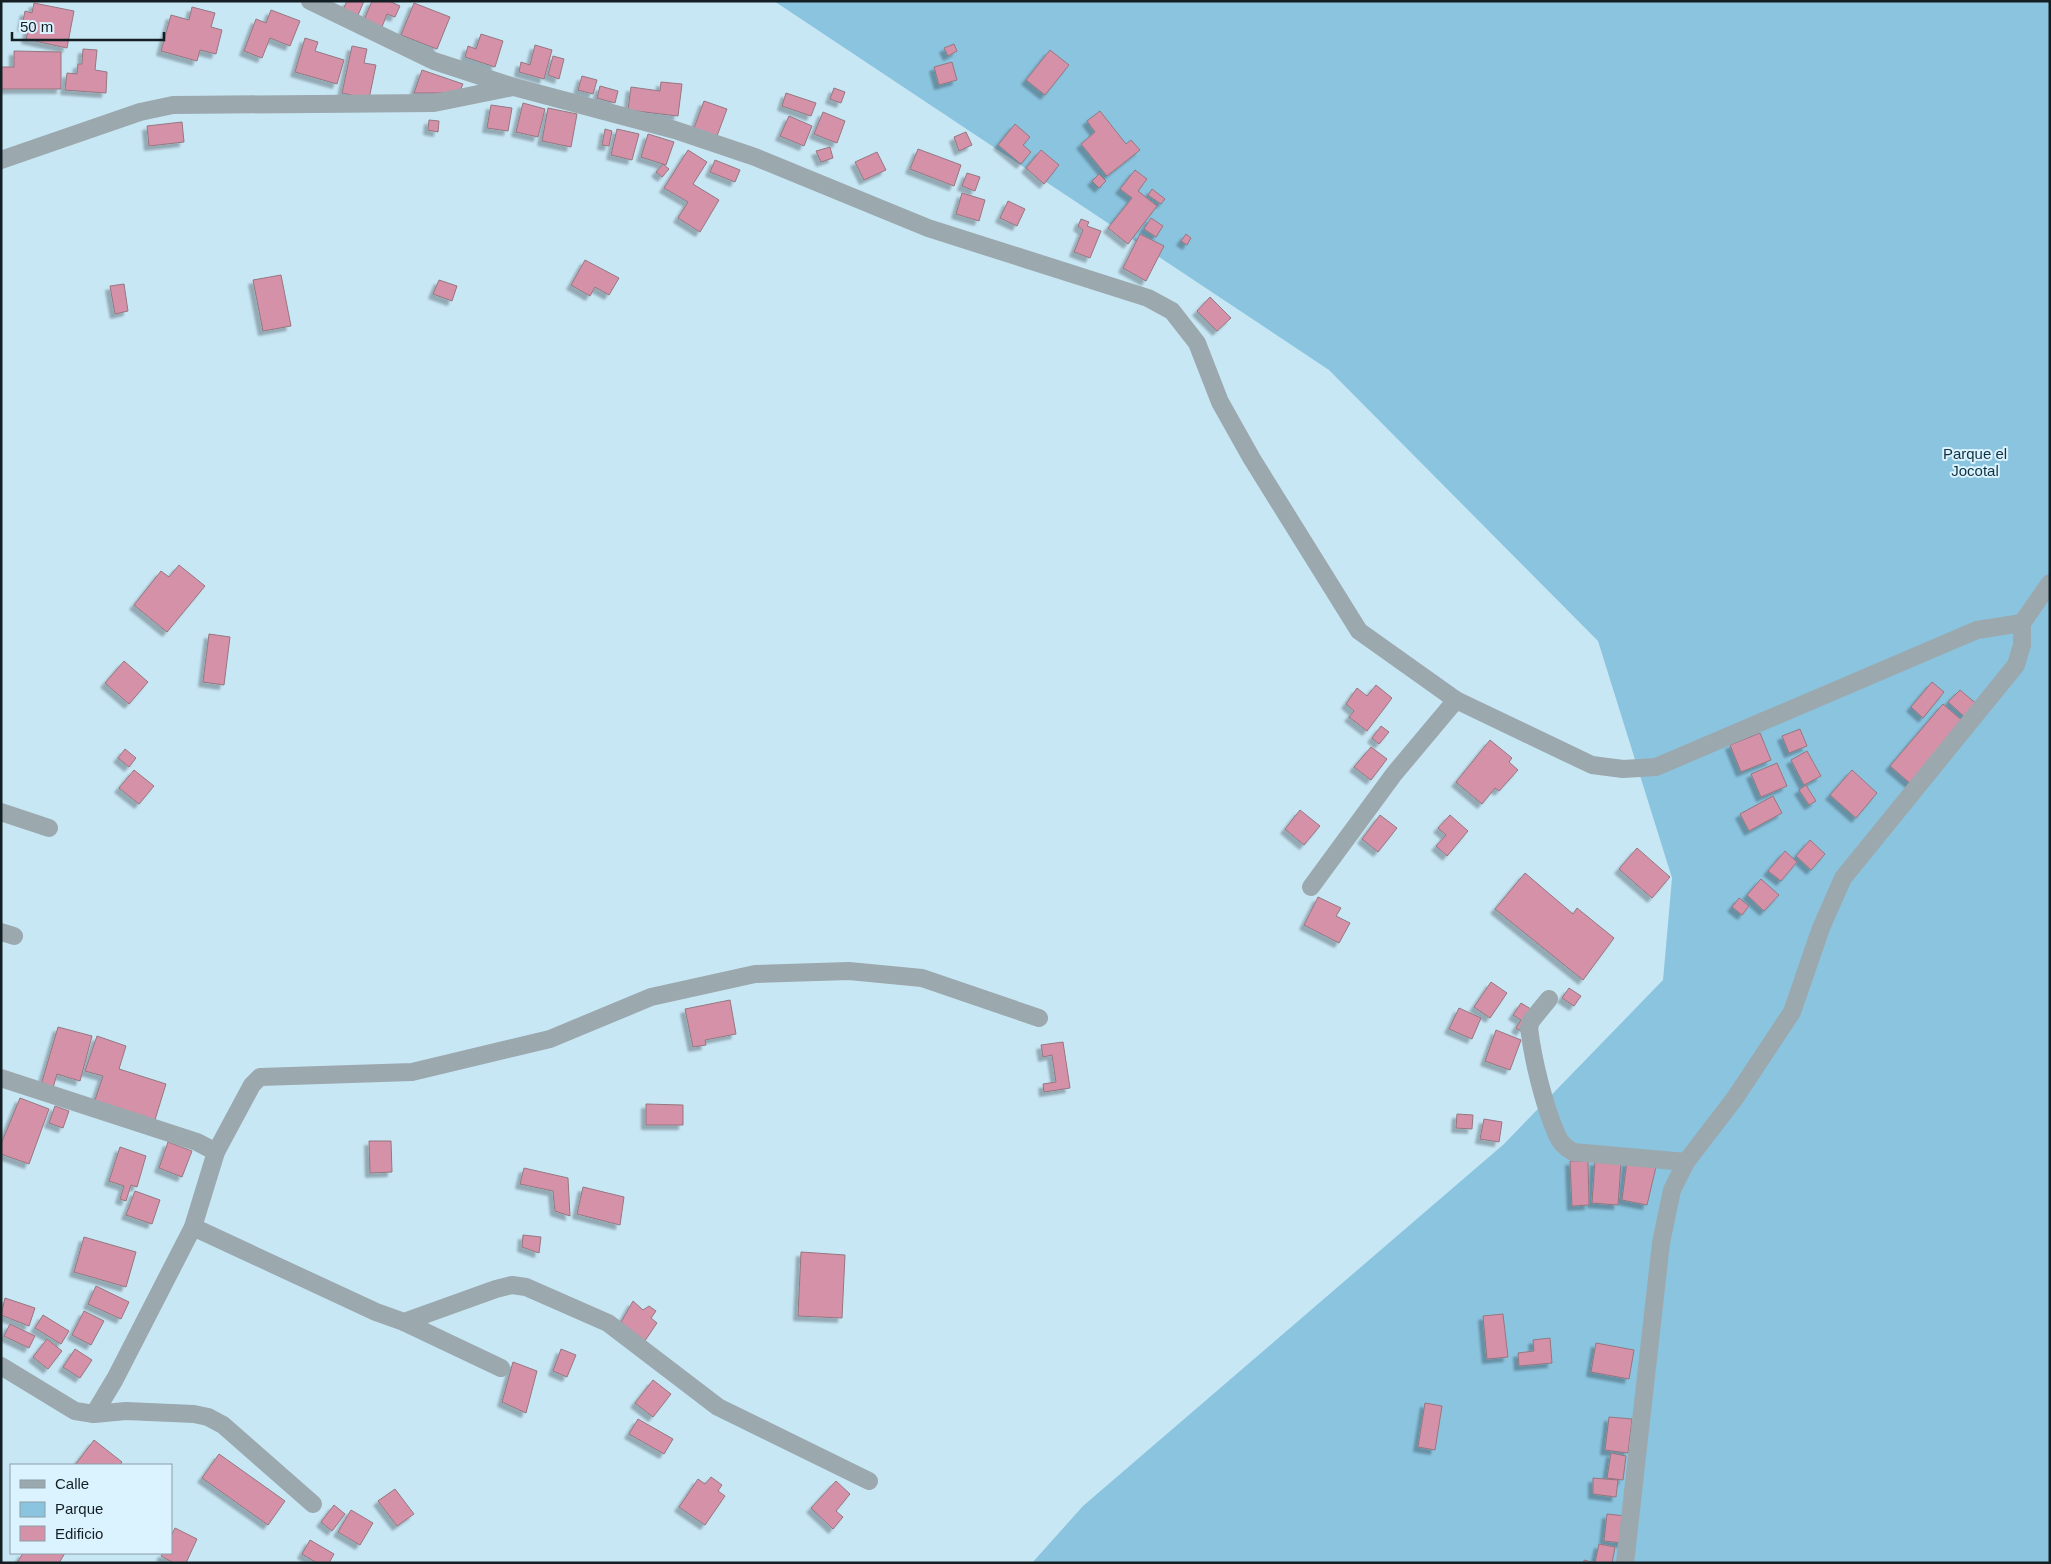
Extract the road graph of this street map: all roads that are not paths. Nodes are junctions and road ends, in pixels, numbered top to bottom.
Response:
1 (310, 1) edge
2 (514, 87) junction
3 (1, 160) edge
4 (2050, 583) edge
5 (2022, 623) junction
6 (1456, 700) junction
7 (1, 812) edge
8 (50, 828) dead end
9 (1311, 887) dead end
10 (1550, 999) dead end
11 (1040, 1018) dead end
12 (1, 1078) edge
13 (216, 1152) junction
14 (1686, 1162) junction
15 (193, 1227) junction
16 (404, 1322) junction
17 (1, 1366) edge
18 (501, 1368) dead end
19 (94, 1414) junction
20 (868, 1482) dead end
21 (313, 1504) dead end
22 (1625, 1563) edge

1 - 2 street
2 - 3 street
2 - 6 street
4 - 5 street
5 - 6 street
5 - 14 street
6 - 9 street
7 - 8 street
10 - 14 street
11 - 13 street
12 - 13 street
13 - 15 street
14 - 22 street
15 - 16 street
15 - 19 street
16 - 18 street
16 - 20 street
17 - 19 street
19 - 21 street

